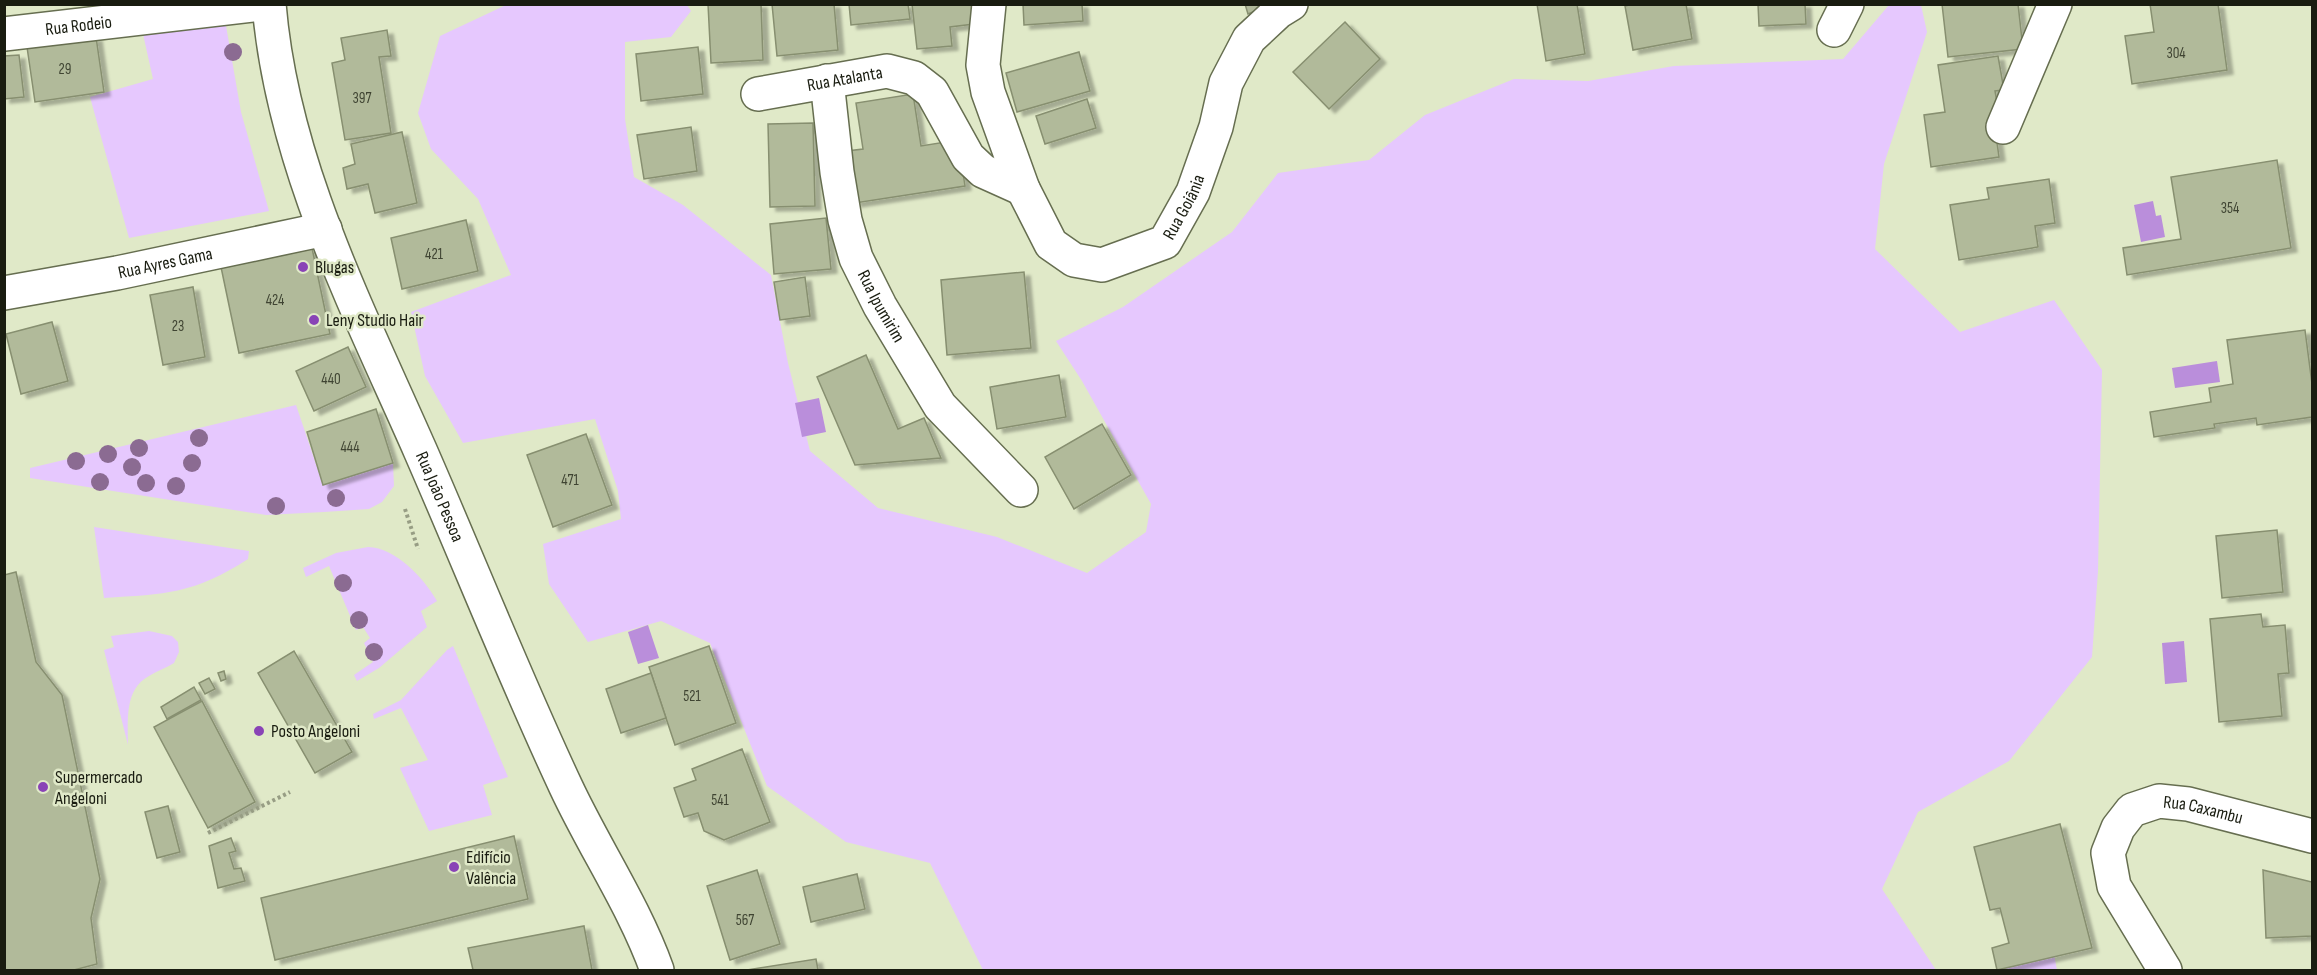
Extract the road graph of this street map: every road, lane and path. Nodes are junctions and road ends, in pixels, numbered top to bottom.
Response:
1 (261, 4) edge
2 (269, 4) edge
3 (988, 4) edge
4 (1291, 4) edge
5 (2055, 4) edge
6 (4, 34) edge
7 (827, 81) junction
8 (758, 94) dead end
9 (2003, 127) dead end
10 (1023, 189) junction
11 (325, 229) junction
12 (4, 292) edge
13 (1022, 490) dead end
14 (405, 509) dead end
15 (418, 549) dead end
16 (290, 792) dead end
17 (208, 833) dead end
18 (2313, 836) edge
19 (657, 970) edge
20 (2165, 970) edge

1 - 6 street, Rua Rodeio
2 - 11 street, Rua João Pessoa
3 - 10 street, Rua Goiânia
4 - 10 street, Rua Goiânia
5 - 9 street
7 - 8 street, Rua Atalanta
7 - 10 street, Rua Atalanta
7 - 13 street, Rua Ipumirim
11 - 12 street, Rua Ayres Gama
11 - 19 street, Rua João Pessoa
14 - 15 path
16 - 17 path
18 - 20 street, Rua Caxambu

